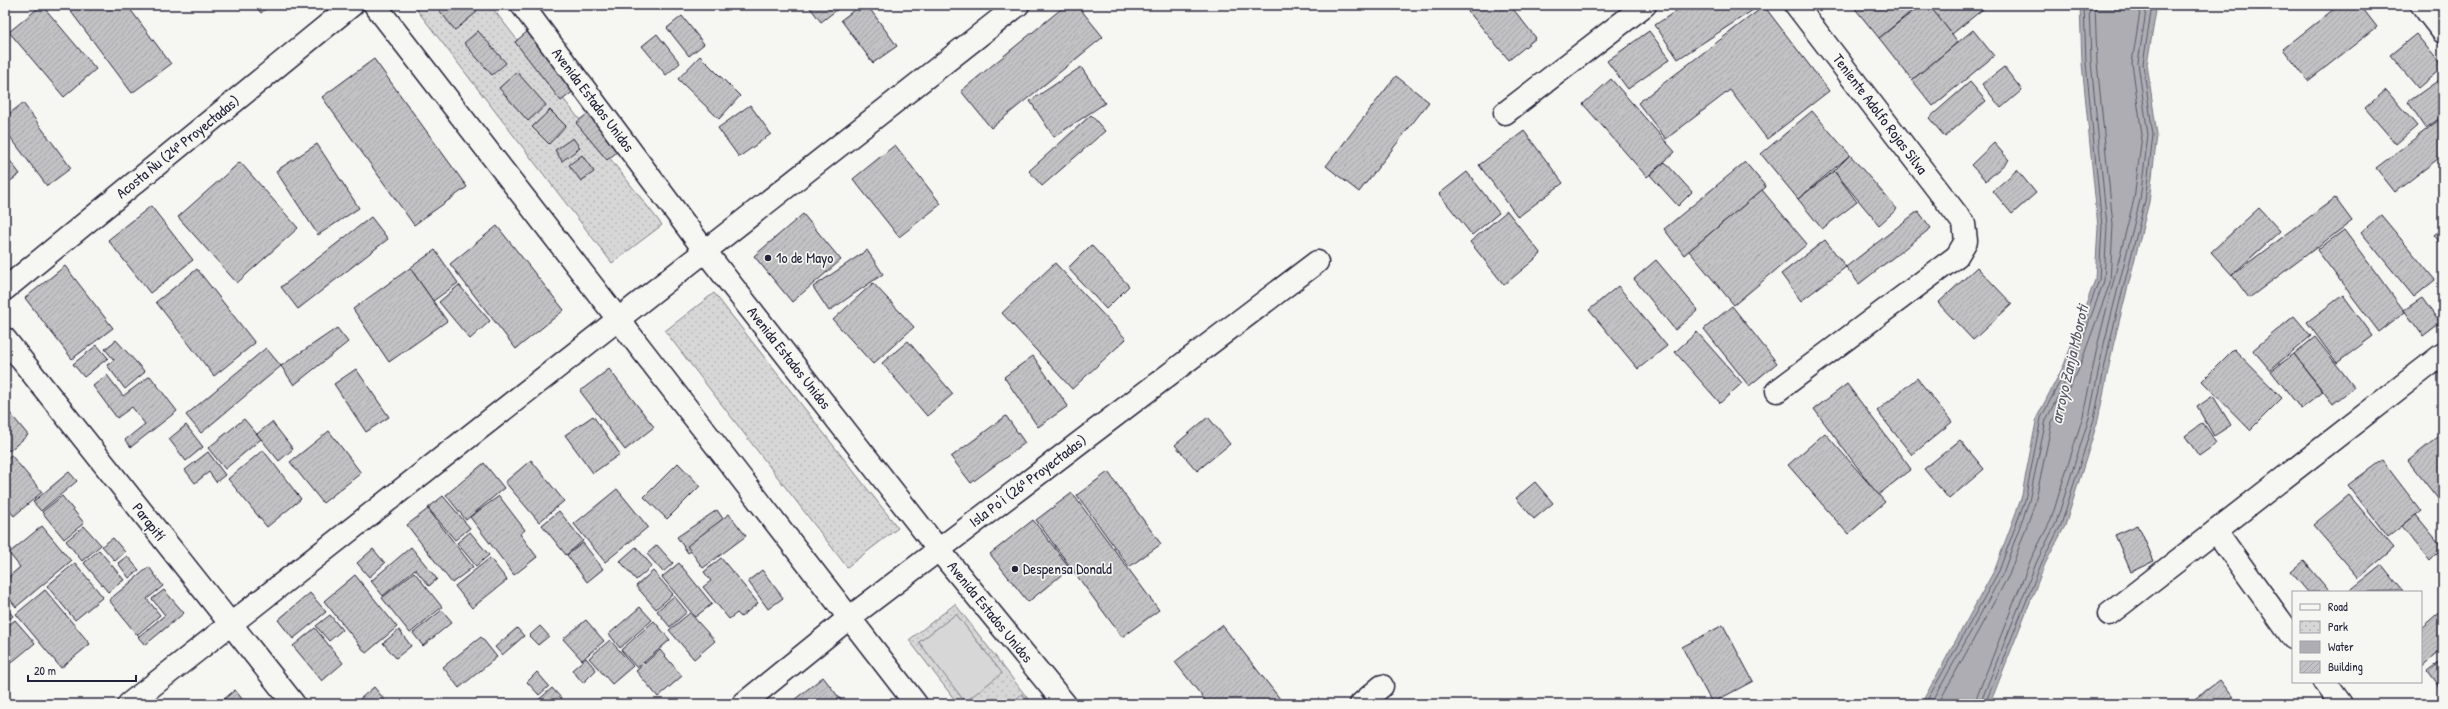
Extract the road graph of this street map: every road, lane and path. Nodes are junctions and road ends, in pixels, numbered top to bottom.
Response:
1 (352, 5) edge
2 (375, 5) edge
3 (522, 5) edge
4 (1018, 5) edge
5 (1645, 5) edge
6 (1796, 5) edge
7 (2422, 5) edge
8 (2443, 32) edge
9 (1505, 113) dead end
10 (705, 251) junction
11 (1317, 262) dead end
12 (5, 289) edge
13 (618, 319) junction
14 (5, 339) edge
15 (2443, 354) edge
16 (1777, 391) dead end
17 (2216, 531) junction
18 (938, 549) junction
19 (2109, 614) dead end
20 (849, 618) junction
21 (230, 624) junction
22 (2292, 637) edge
23 (2326, 683) edge
24 (1382, 686) dead end
25 (129, 704) edge
26 (294, 704) edge
27 (743, 704) edge
28 (916, 704) edge
29 (1065, 704) edge
30 (1361, 704) edge
31 (2341, 704) edge

1 - 12 street, Acosta Ñu (24ª Proyectadas)
2 - 13 street
3 - 10 street, Avenida Estados Unidos
4 - 10 street
5 - 9 street
6 - 16 street, Teniente Adolfo Rojas Silva
7 - 8 street
10 - 13 street
10 - 18 street, Avenida Estados Unidos
11 - 18 street, Isla Po'i (26ª Proyectadas)
13 - 20 street
13 - 21 street
14 - 21 street, Parapití
15 - 17 street
17 - 19 street
17 - 22 street
18 - 20 street, Isla Po'i (26ª Proyectadas)
18 - 29 street, Avenida Estados Unidos
20 - 27 street, Isla Po'i (26ª Proyectadas)
20 - 28 street
21 - 25 street
21 - 26 street, Parapití
23 - 31 street
24 - 30 street

